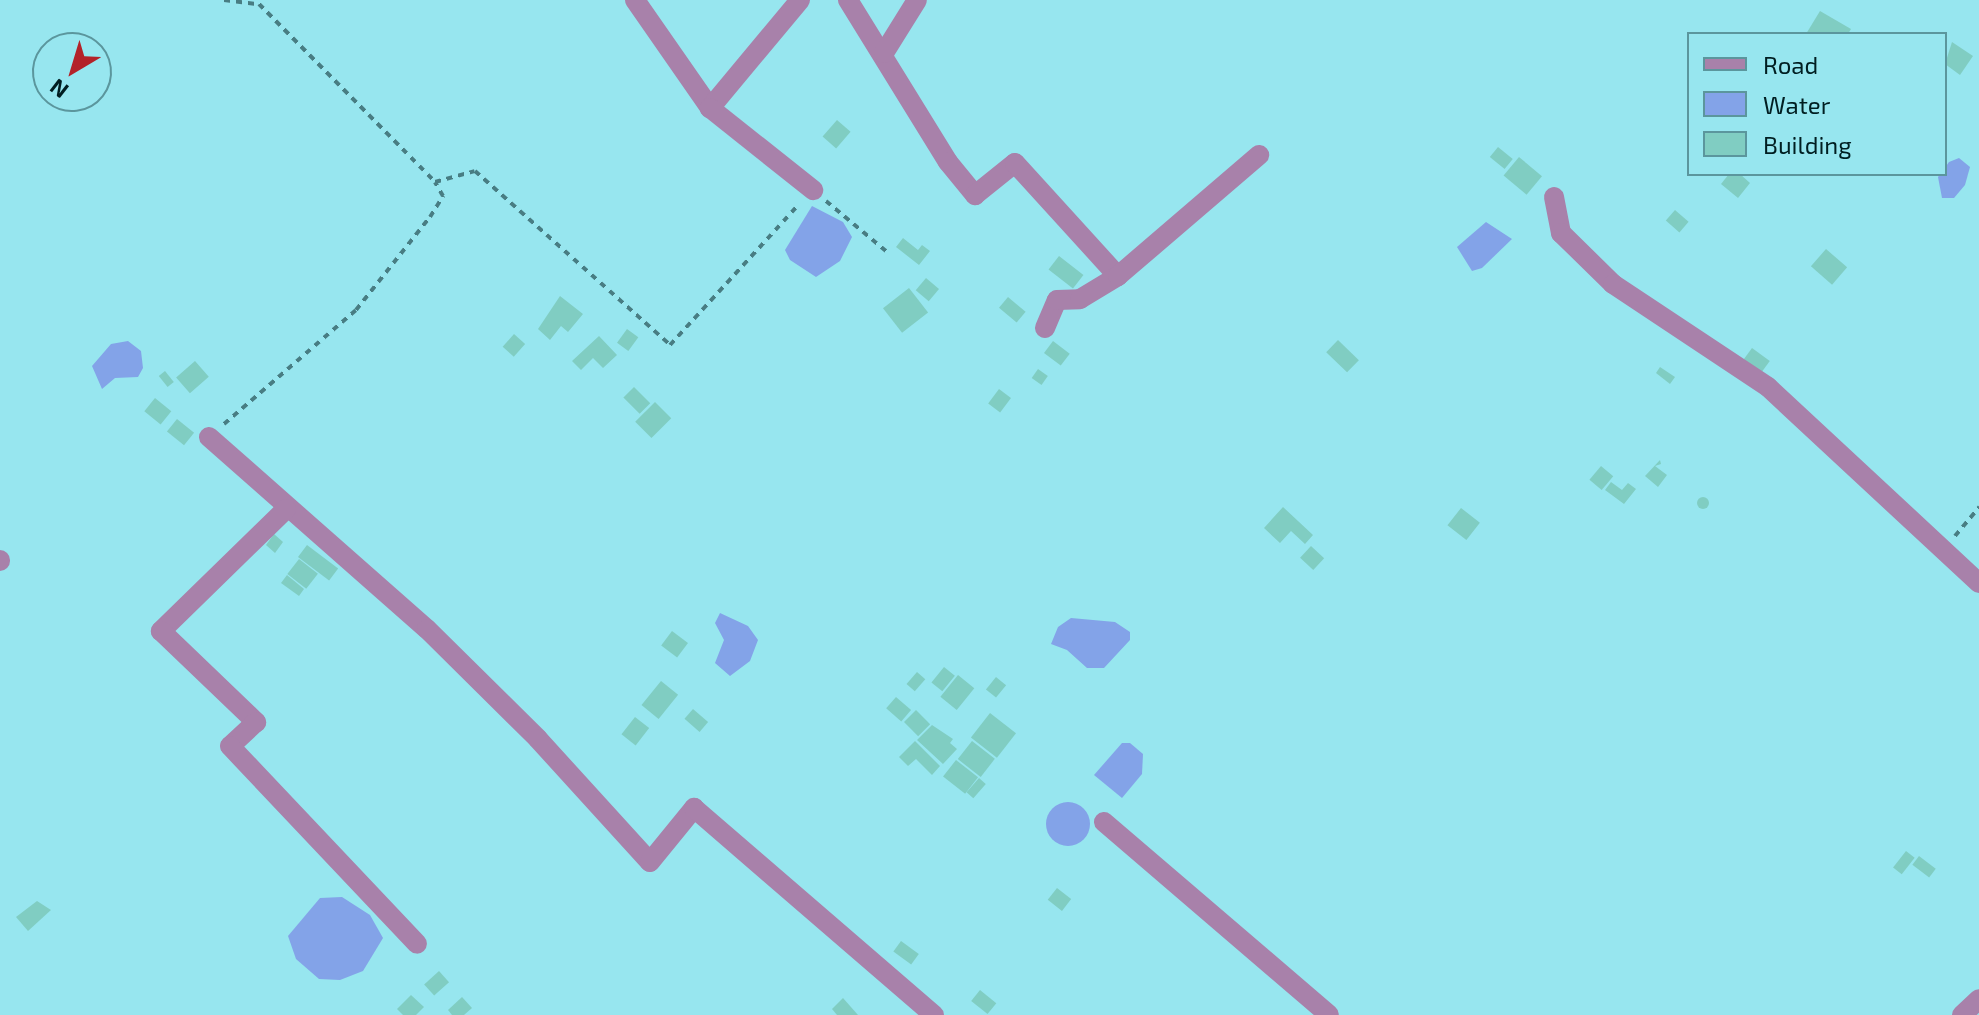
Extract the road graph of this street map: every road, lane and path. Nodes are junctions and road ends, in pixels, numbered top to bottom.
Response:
1 (224, 0) edge
2 (635, 0) edge
3 (800, 0) edge
4 (848, 0) edge
5 (917, 0) edge
6 (884, 53) junction
7 (710, 108) junction
8 (1259, 155) dead end
9 (435, 182) junction
10 (813, 190) junction
11 (1554, 197) dead end
12 (886, 251) dead end
13 (1118, 276) junction
14 (1045, 328) dead end
15 (209, 437) joint
16 (1979, 507) edge
17 (286, 509) junction
18 (1942, 549) junction
19 (1979, 583) edge
20 (1104, 822) dead end
21 (417, 944) dead end
22 (1979, 999) edge
23 (934, 1015) edge
24 (1329, 1015) edge
25 (1962, 1015) edge

1 - 9 path
2 - 7 street
3 - 7 street
4 - 6 street
5 - 6 street
6 - 13 street
7 - 10 street
8 - 13 street
9 - 10 path
9 - 15 path
10 - 12 path
11 - 18 street
13 - 14 street
15 - 17 street
16 - 18 path
17 - 21 street
17 - 23 street
18 - 19 street
20 - 24 street
22 - 25 street

